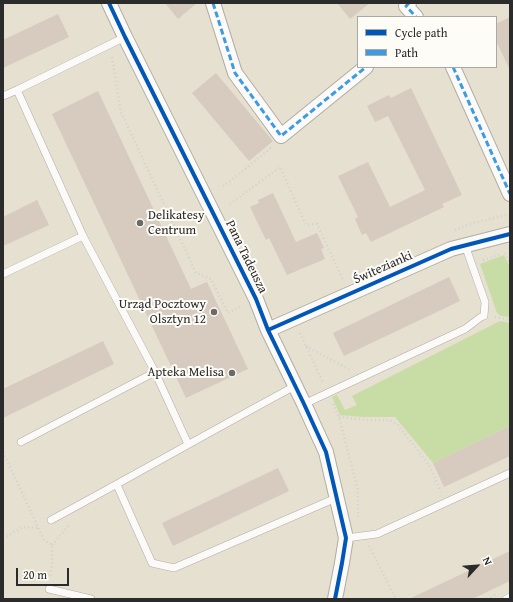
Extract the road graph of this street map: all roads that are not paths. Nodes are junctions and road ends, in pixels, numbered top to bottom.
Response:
1 (109, 3) edge
2 (213, 3) edge
3 (409, 3) edge
4 (415, 16) edge
5 (125, 37) junction
6 (365, 68) edge
7 (453, 68) edge
8 (17, 90) junction
9 (3, 96) edge
10 (510, 194) edge
11 (510, 234) edge
12 (83, 236) junction
13 (465, 245) junction
14 (3, 274) edge
15 (268, 330) junction
16 (155, 372) junction
17 (295, 386) junction
18 (304, 404) junction
19 (21, 442) dead end
20 (188, 444) junction
21 (510, 473) edge
22 (116, 485) junction
23 (336, 498) junction
24 (51, 520) road end
25 (346, 538) junction
26 (49, 590) road end
27 (510, 597) edge
28 (91, 599) edge
29 (335, 599) edge
30 (506, 599) edge

1 - 5 street, Pana Tadeusza
2 - 6 street
3 - 4 street
5 - 8 lane
5 - 15 street, Pana Tadeusza
7 - 10 street
8 - 9 lane
8 - 12 lane
11 - 13 street, Świtezianki
12 - 14 lane
12 - 16 lane
13 - 15 street, Świtezianki
13 - 18 lane
15 - 17 street, Pana Tadeusza
16 - 19 lane
16 - 20 lane
17 - 18 street, Pana Tadeusza
17 - 20 lane
18 - 23 street, Pana Tadeusza
20 - 22 lane
21 - 25 lane
22 - 23 lane
22 - 24 lane
23 - 25 street, Pana Tadeusza
25 - 29 street, Pana Tadeusza
26 - 28 lane
27 - 30 lane

